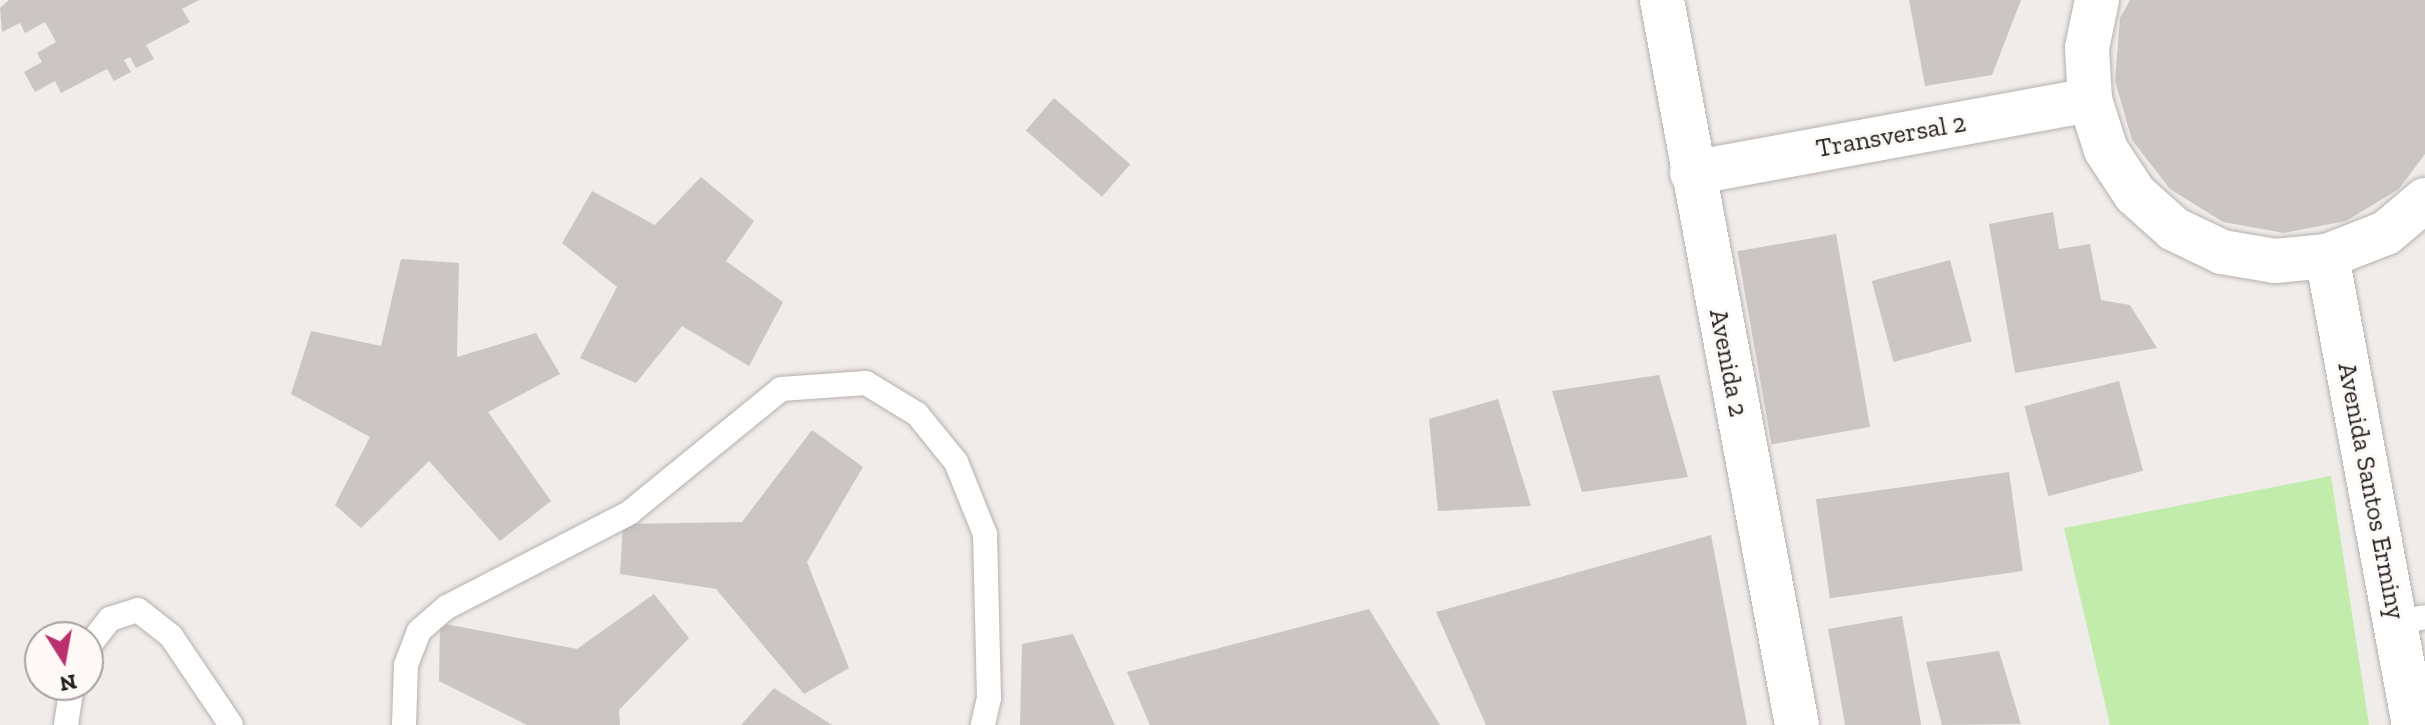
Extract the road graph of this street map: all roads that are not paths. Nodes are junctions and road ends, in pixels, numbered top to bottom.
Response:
1 (1662, 0) edge
2 (2097, 0) edge
3 (2090, 100) junction
4 (1692, 173) junction
5 (2425, 200) edge
6 (2327, 256) junction
7 (2410, 619) edge
8 (104, 627) edge
9 (70, 701) edge
10 (66, 725) edge
11 (231, 725) edge
12 (404, 725) edge
13 (983, 725) edge
14 (1797, 725) edge
15 (2414, 725) edge

1 - 4 street, Avenida 2
2 - 3 street
3 - 4 street, Transversal 2
3 - 6 street
4 - 14 street, Avenida 2
5 - 6 street
6 - 7 street, Avenida Santos Erminy
7 - 15 street, Avenida Santos Erminy
8 - 11 lane
9 - 10 lane
12 - 13 lane

